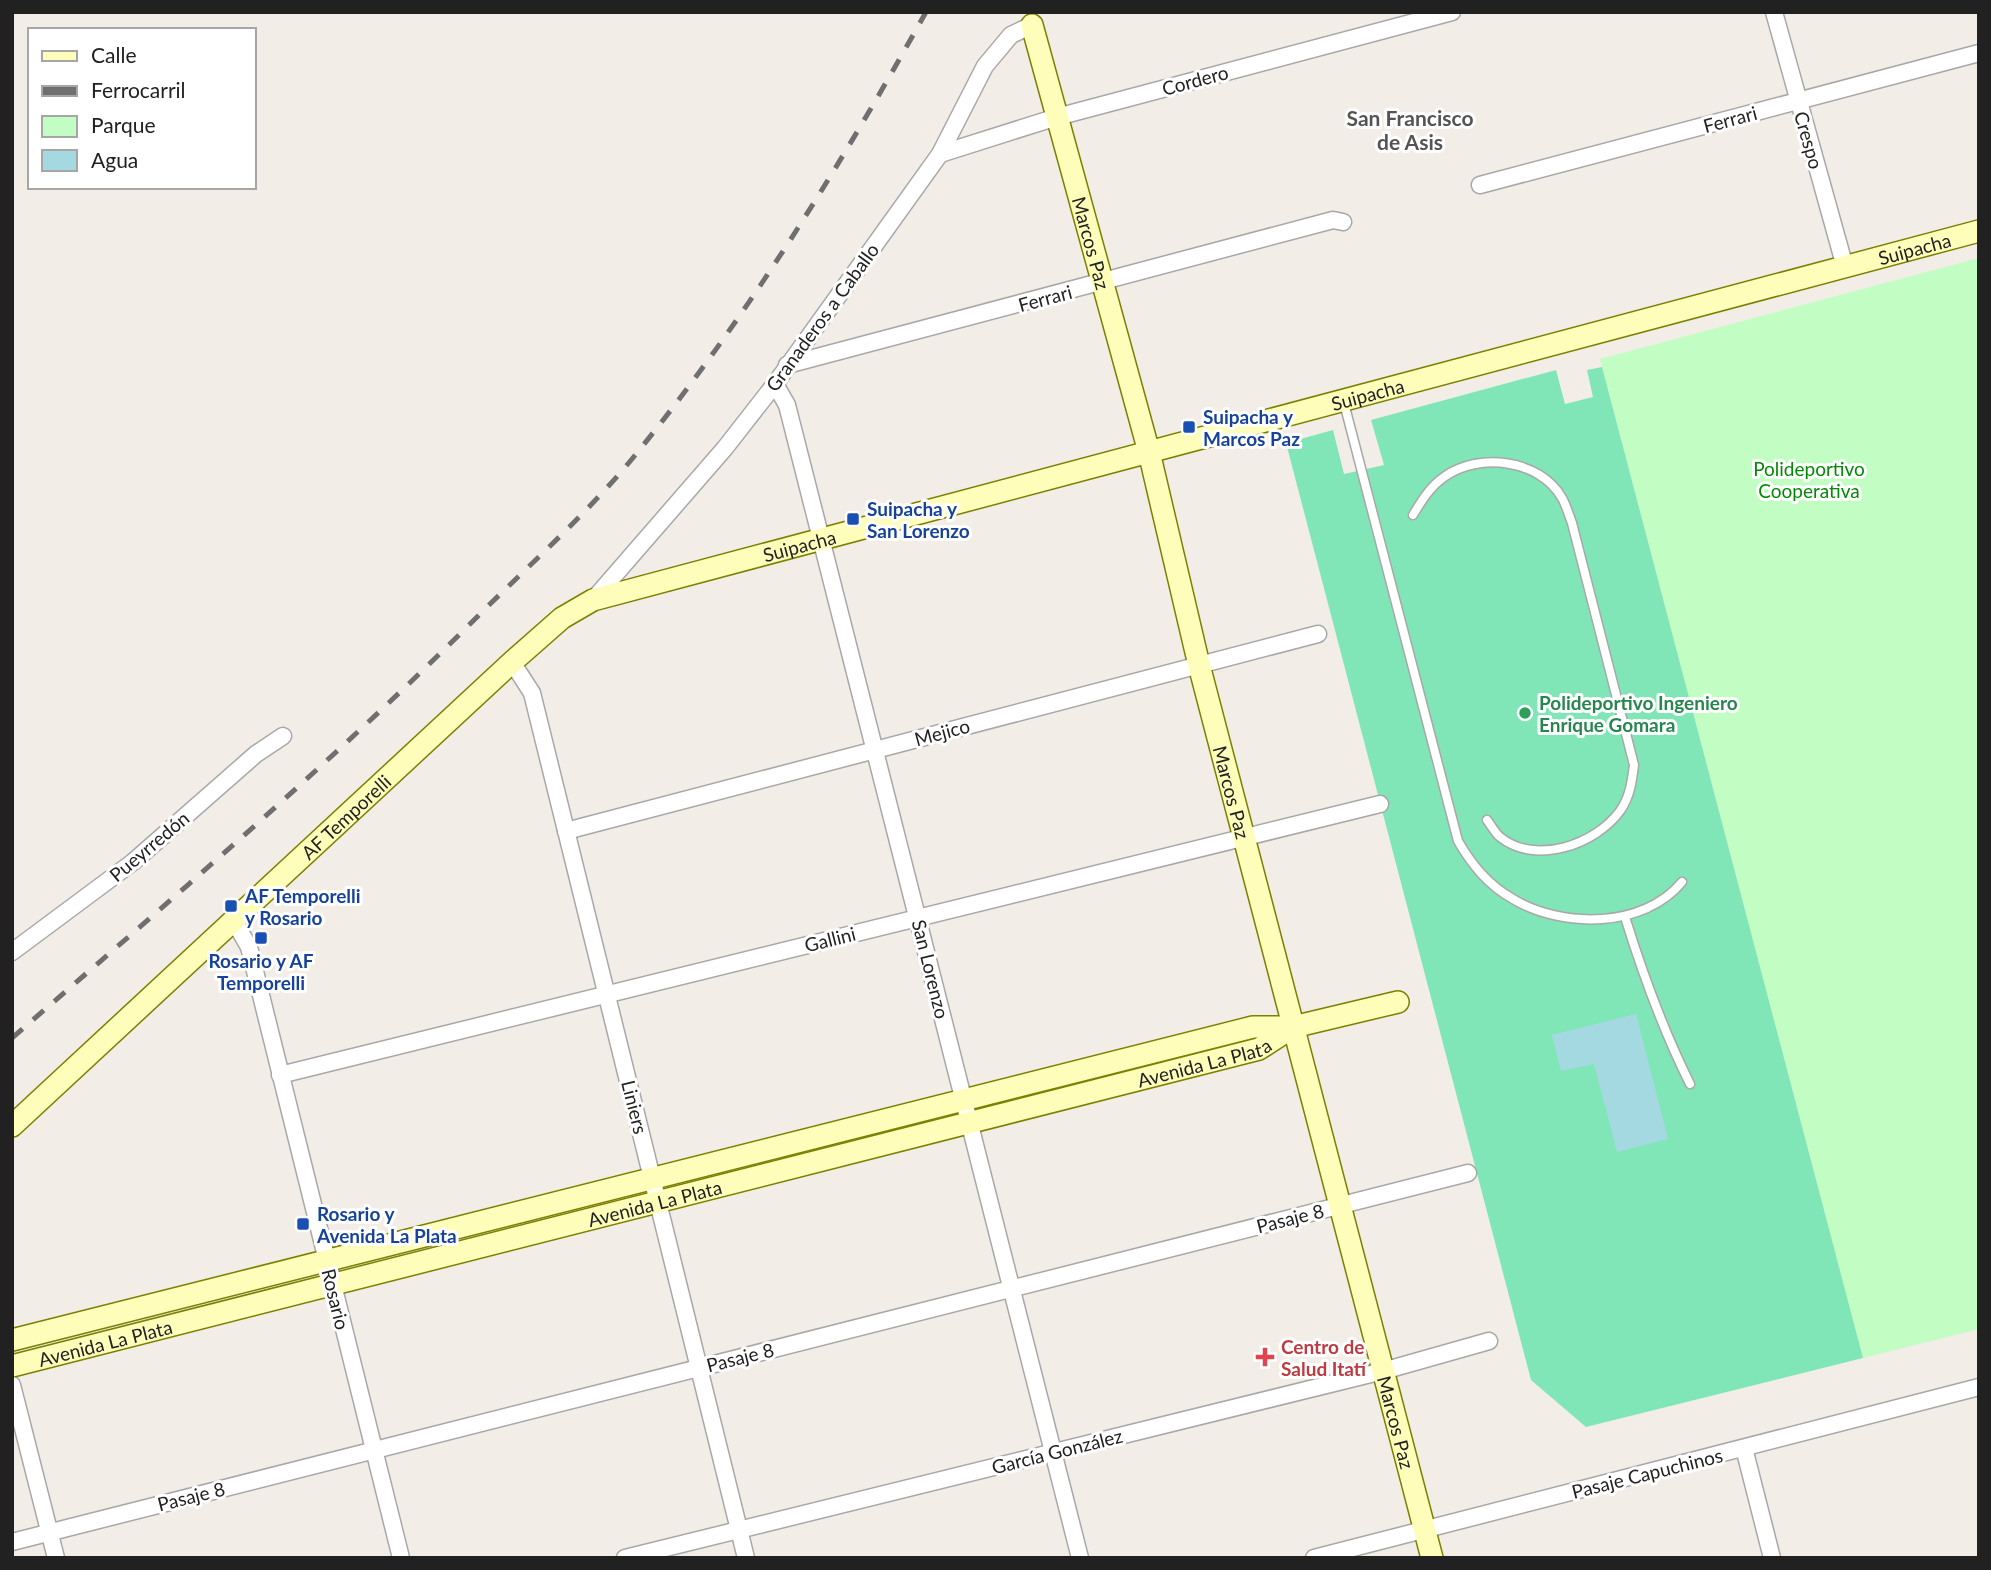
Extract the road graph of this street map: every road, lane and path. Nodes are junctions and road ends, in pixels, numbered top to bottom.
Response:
1 (1452, 12) edge
2 (1774, 12) edge
3 (1419, 17) edge
4 (1032, 25) joint
5 (1979, 53) edge
6 (1798, 101) junction
7 (1057, 117) junction
8 (940, 154) junction
9 (1480, 185) dead end
10 (1343, 222) dead end
11 (1979, 231) edge
12 (1845, 267) junction
13 (1102, 282) junction
14 (787, 365) junction
15 (775, 384) junction
16 (1344, 401) junction
17 (1149, 452) junction
18 (1413, 515) dead end
19 (821, 539) junction
20 (593, 600) junction
21 (1318, 634) dead end
22 (512, 662) junction
23 (1199, 665) junction
24 (283, 736) dead end
25 (875, 750) junction
26 (1380, 804) dead end
27 (1487, 820) dead end
28 (566, 831) junction
29 (1244, 837) junction
30 (1682, 882) dead end
31 (1625, 916) junction
32 (918, 918) junction
33 (234, 921) junction
34 (36, 933) junction
35 (12, 939) edge
36 (12, 952) edge
37 (607, 995) junction
38 (1398, 1002) dead end
39 (1293, 1027) junction
40 (281, 1075) junction
41 (1690, 1084) dead end
42 (964, 1100) junction
43 (970, 1122) junction
44 (12, 1126) edge
45 (1468, 1173) dead end
46 (652, 1178) junction
47 (658, 1201) junction
48 (1340, 1206) junction
49 (327, 1261) junction
50 (332, 1284) junction
51 (1011, 1288) junction
52 (12, 1340) edge
53 (1489, 1341) dead end
54 (12, 1366) edge
55 (699, 1367) junction
56 (1383, 1371) junction
57 (12, 1385) edge
58 (1979, 1387) edge
59 (1744, 1448) junction
60 (374, 1450) junction
61 (1053, 1452) junction
62 (739, 1530) junction
63 (1424, 1530) junction
64 (49, 1532) junction
65 (12, 1542) edge
66 (56, 1558) edge
67 (401, 1558) edge
68 (625, 1558) edge
69 (746, 1558) edge
70 (1080, 1558) edge
71 (1314, 1558) edge
72 (1432, 1558) edge
73 (1772, 1558) edge

1 - 3 street, Cordero
2 - 6 street, Crespo
3 - 7 street, Cordero
4 - 7 street, Marcos Paz
4 - 8 street, Granaderos a Caballo
5 - 6 street, Ferrari
6 - 9 street, Ferrari
6 - 12 street, Crespo
7 - 8 street, Cordero
7 - 13 street, Marcos Paz
8 - 14 street, Granaderos a Caballo
10 - 13 street, Ferrari
11 - 12 street, Suipacha
12 - 16 street, Suipacha
13 - 14 street, Ferrari
13 - 17 street, Marcos Paz
14 - 15 street, Granaderos a Caballo
15 - 19 street, San Lorenzo
15 - 20 street, Granaderos a Caballo
16 - 17 street, Suipacha
16 - 31 lane
17 - 19 street, Suipacha
17 - 23 street, Marcos Paz
18 - 27 lane
19 - 20 street, Suipacha
19 - 25 street, San Lorenzo
20 - 22 street, AF Temporelli
21 - 23 street, Mejico
22 - 28 street, Liniers
22 - 33 street, AF Temporelli
23 - 25 street, Mejico
23 - 29 street, Marcos Paz
24 - 34 street, Pueyrredón
25 - 28 street, Mejico
25 - 32 street, San Lorenzo
26 - 29 street, Gallini
28 - 37 street, Liniers
29 - 32 street, Gallini
29 - 39 street, Marcos Paz
30 - 31 lane
31 - 41 lane
32 - 37 street, Gallini
32 - 42 street, San Lorenzo
33 - 40 street, Rosario
33 - 44 street, AF Temporelli
34 - 35 street
34 - 36 street, Pueyrredón
37 - 40 street, Gallini
37 - 46 street, Liniers
38 - 39 street, Avenida La Plata
39 - 42 street, Avenida La Plata
39 - 43 street, Avenida La Plata
39 - 48 street, Marcos Paz
40 - 49 street, Rosario
42 - 43 street, San Lorenzo
42 - 46 street, Avenida La Plata
43 - 47 street, Avenida La Plata
43 - 51 street, San Lorenzo
45 - 48 street, Pasaje 8
46 - 47 street, Liniers
46 - 49 street, Avenida La Plata
47 - 50 street, Avenida La Plata
47 - 55 street, Liniers
48 - 51 street, Pasaje 8
48 - 56 street, Marcos Paz
49 - 50 street, Rosario
49 - 52 street, Avenida La Plata
50 - 54 street, Avenida La Plata
50 - 60 street, Rosario
51 - 55 street, Pasaje 8
51 - 61 street, San Lorenzo
53 - 56 street, García González
55 - 60 street, Pasaje 8
55 - 62 street, Liniers
56 - 61 street, García González
56 - 63 street, Marcos Paz
57 - 64 street
58 - 59 street, Pasaje Capuchinos
59 - 63 street, Pasaje Capuchinos
59 - 73 street
60 - 64 street, Pasaje 8
60 - 67 street, Rosario
61 - 62 street, García González
61 - 70 street, San Lorenzo
62 - 68 street, García González
62 - 69 street, Liniers
63 - 71 street, Pasaje Capuchinos
63 - 72 street, Marcos Paz
64 - 65 street, Pasaje 8
64 - 66 street

